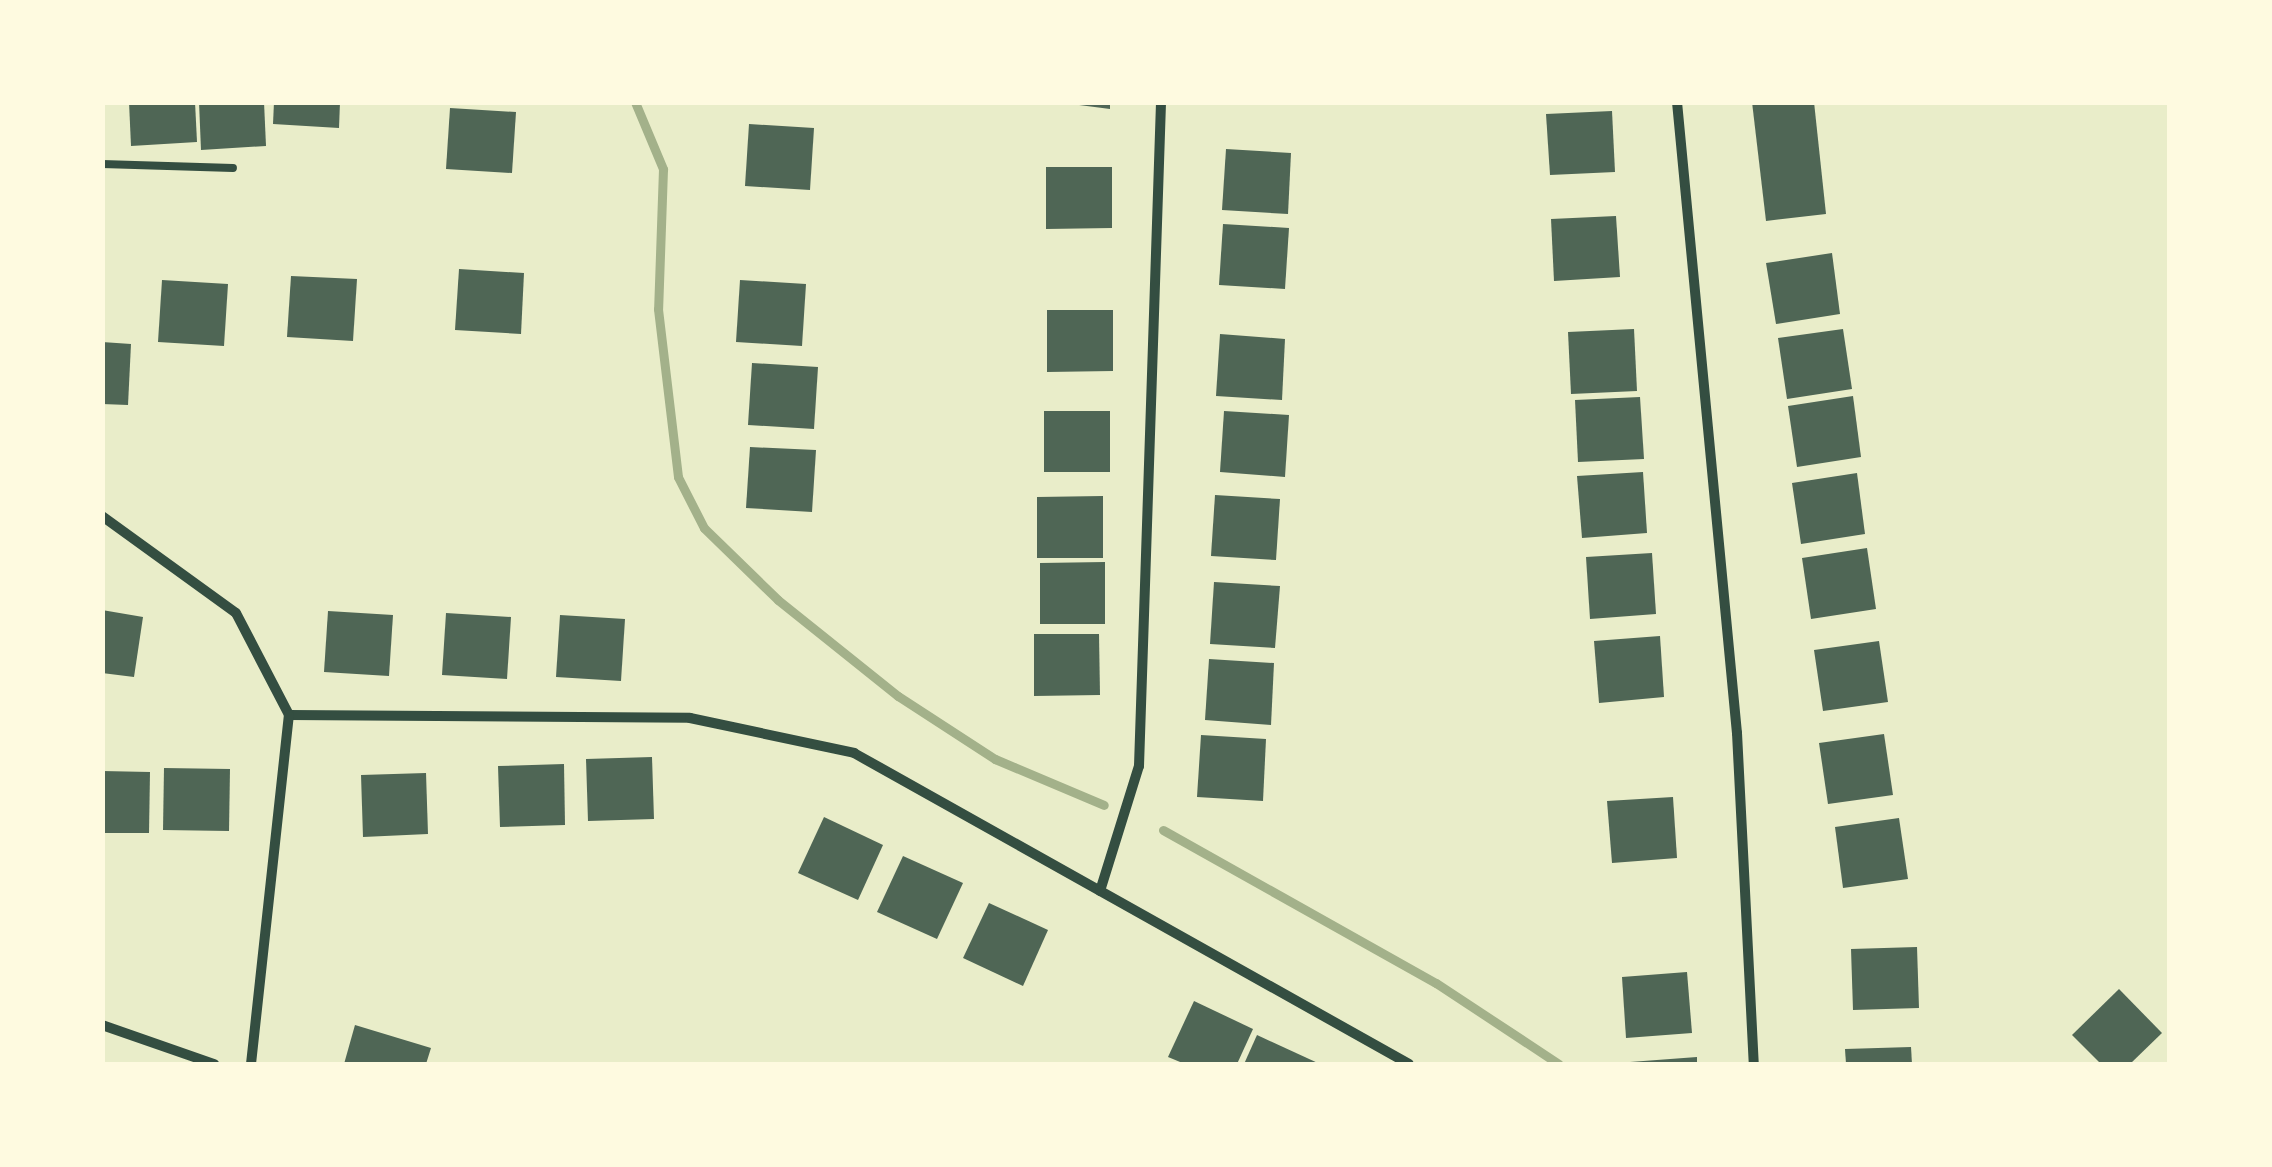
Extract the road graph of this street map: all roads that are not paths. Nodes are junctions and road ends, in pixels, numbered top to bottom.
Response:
1 (1161, 102) edge
2 (1678, 102) edge
3 (102, 164) edge
4 (232, 168) dead end
5 (102, 516) edge
6 (289, 715) junction
7 (1100, 891) junction
8 (102, 1026) edge
9 (214, 1064) edge
10 (251, 1064) edge
11 (1409, 1064) edge
12 (1754, 1064) edge

1 - 7 street
2 - 12 street
3 - 4 lane
5 - 6 street
6 - 7 street
6 - 10 street
7 - 11 street
8 - 9 street

